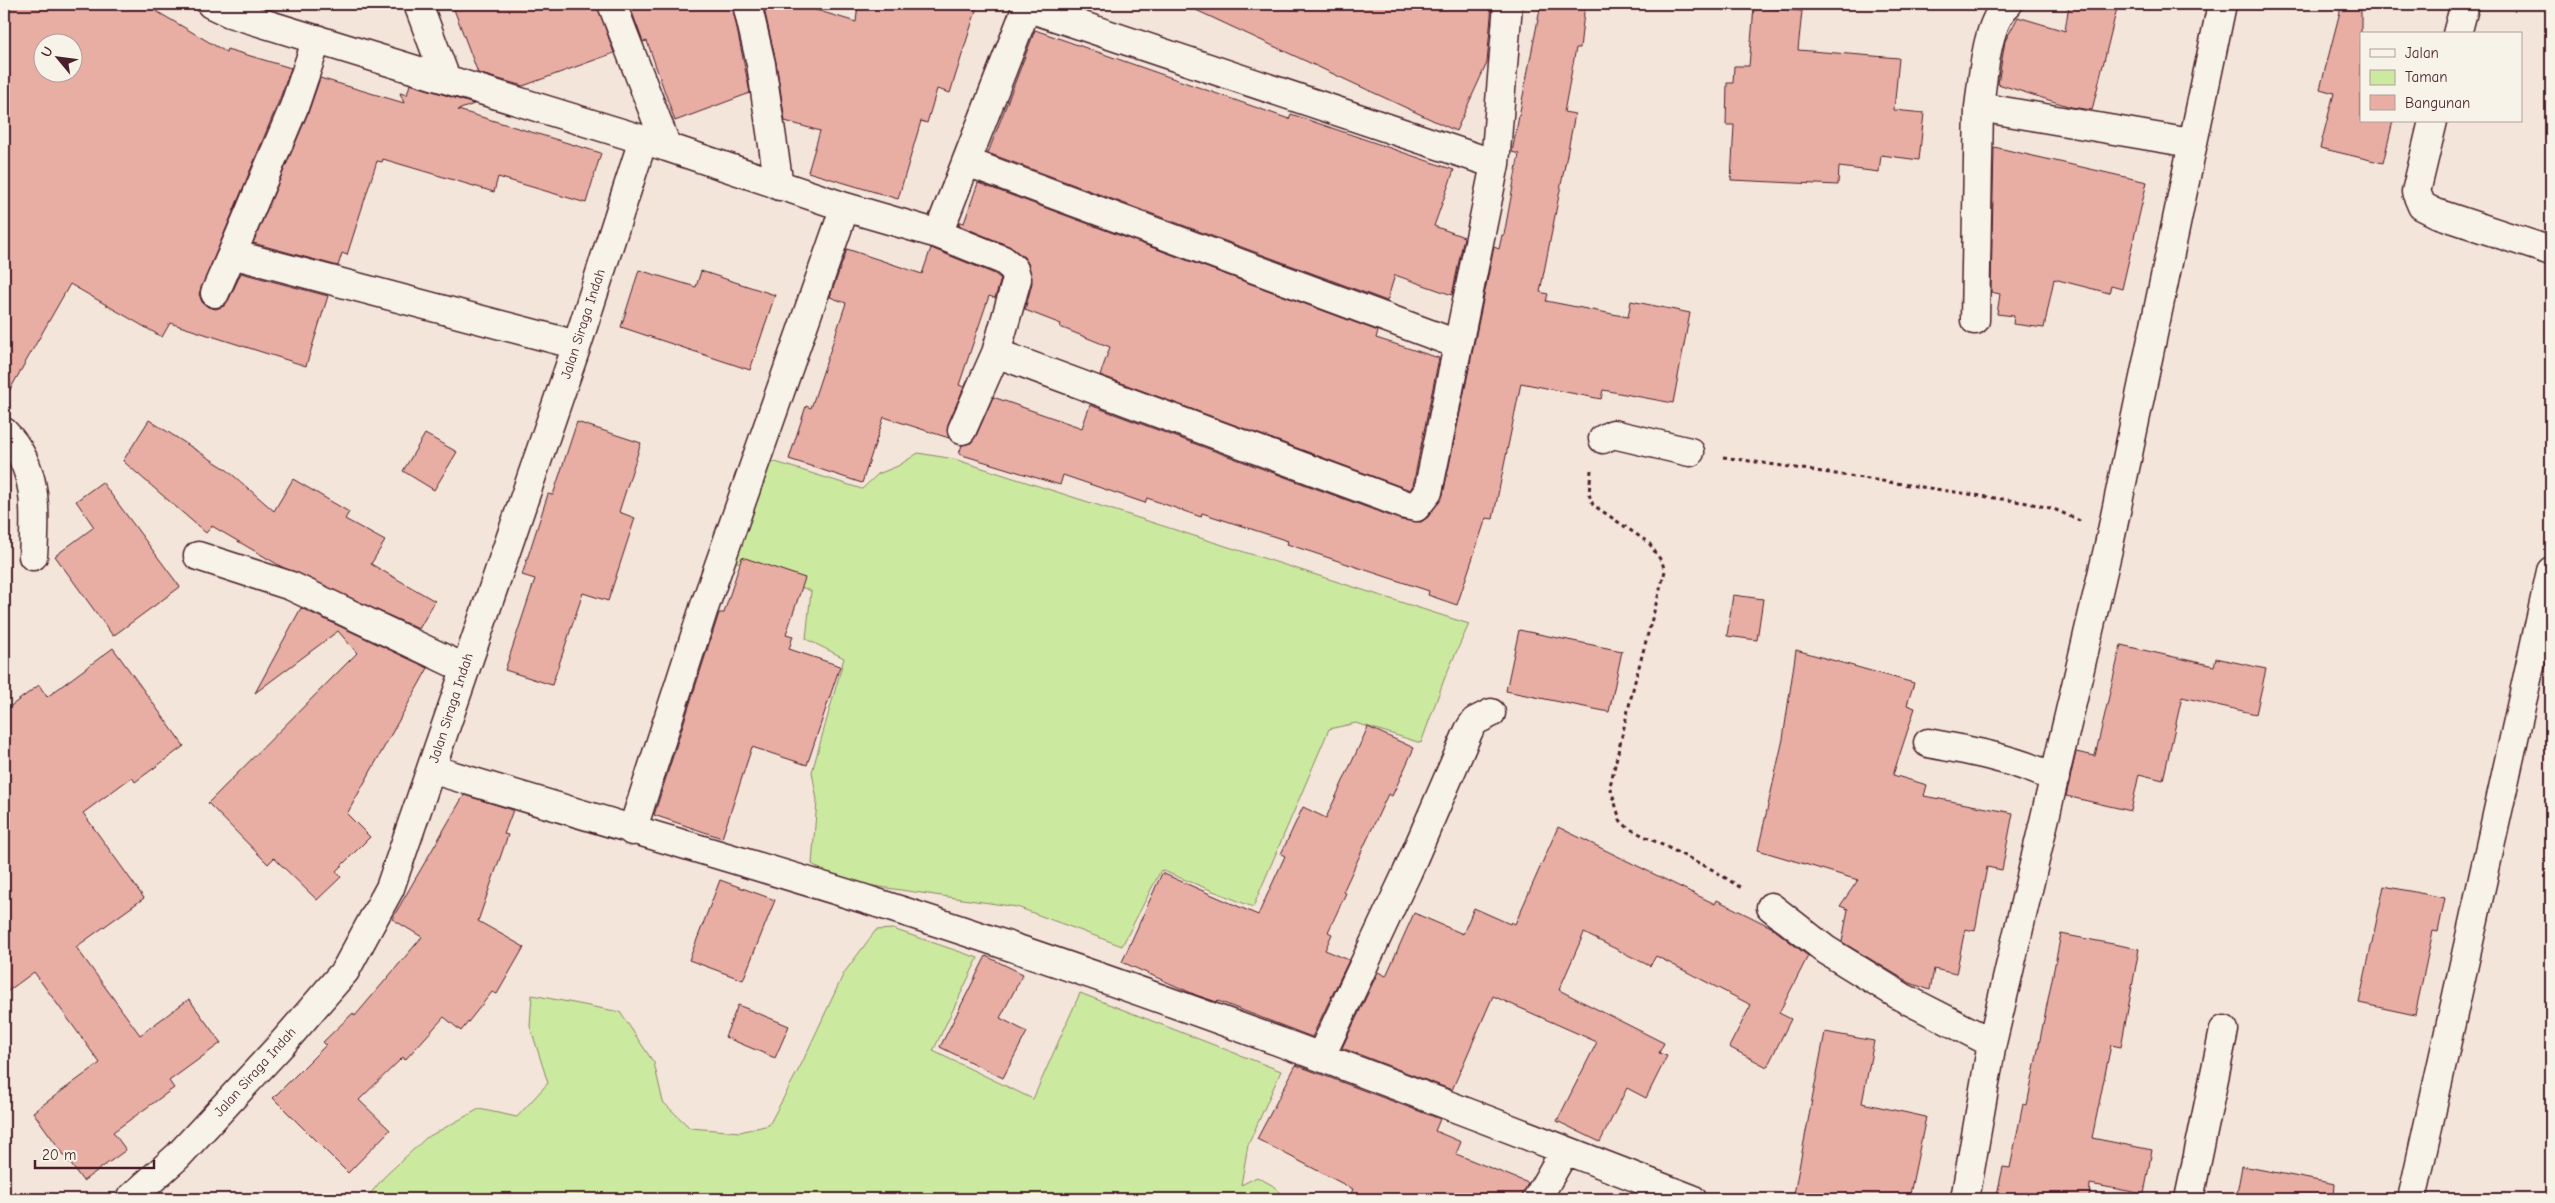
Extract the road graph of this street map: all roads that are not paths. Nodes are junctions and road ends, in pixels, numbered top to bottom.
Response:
1 (418, 4) edge
2 (612, 4) edge
3 (747, 4) edge
4 (1508, 4) edge
5 (2008, 4) edge
6 (2222, 4) edge
7 (2465, 4) edge
8 (1027, 6) edge
9 (222, 7) edge
10 (2458, 32) edge
11 (317, 39) junction
12 (446, 79) junction
13 (1979, 107) junction
14 (2433, 122) edge
15 (2192, 143) junction
16 (655, 144) junction
17 (966, 162) junction
18 (1495, 164) junction
19 (779, 186) junction
20 (845, 207) junction
21 (938, 234) junction
22 (2551, 251) edge
23 (232, 254) junction
24 (215, 293) dead end
25 (1975, 320) dead end
26 (1457, 344) junction
27 (576, 345) junction
28 (996, 352) junction
29 (962, 430) dead end
30 (4, 432) edge
31 (1603, 439) road end
32 (1690, 452) road end
33 (33, 556) dead end
34 (198, 556) dead end
35 (2551, 571) edge
36 (464, 668) junction
37 (1491, 713) dead end
38 (1928, 744) dead end
39 (431, 769) junction
40 (2055, 778) junction
41 (632, 831) junction
42 (1771, 907) road end
43 (2224, 1030) dead end
44 (1992, 1043) junction
45 (1321, 1056) junction
46 (1565, 1150) junction
47 (130, 1199) edge
48 (1537, 1199) edge
49 (1692, 1199) edge
50 (1965, 1199) edge
51 (2189, 1199) edge
52 (2412, 1199) edge

1 - 12 street
2 - 16 street
3 - 19 street
4 - 18 street
5 - 13 street
6 - 15 street
7 - 10 street
8 - 17 street
8 - 18 street
9 - 11 street
11 - 12 street
11 - 23 street
12 - 16 street
13 - 15 street
13 - 25 street
14 - 22 street
15 - 40 street
16 - 19 street
16 - 27 street, Jalan Siraga Indah
17 - 21 street
17 - 26 street
18 - 26 street
19 - 20 street
20 - 21 street
20 - 41 street
21 - 28 street
23 - 24 street
23 - 27 street
26 - 28 street
27 - 36 street, Jalan Siraga Indah
28 - 29 street
30 - 33 street
31 - 32 street
34 - 36 street
35 - 52 street
36 - 39 street, Jalan Siraga Indah
37 - 45 street
38 - 40 street
39 - 41 street
39 - 47 street, Jalan Siraga Indah
40 - 44 street
41 - 45 street
42 - 44 street
43 - 51 street
44 - 50 street
45 - 46 street
46 - 48 street
46 - 49 street

